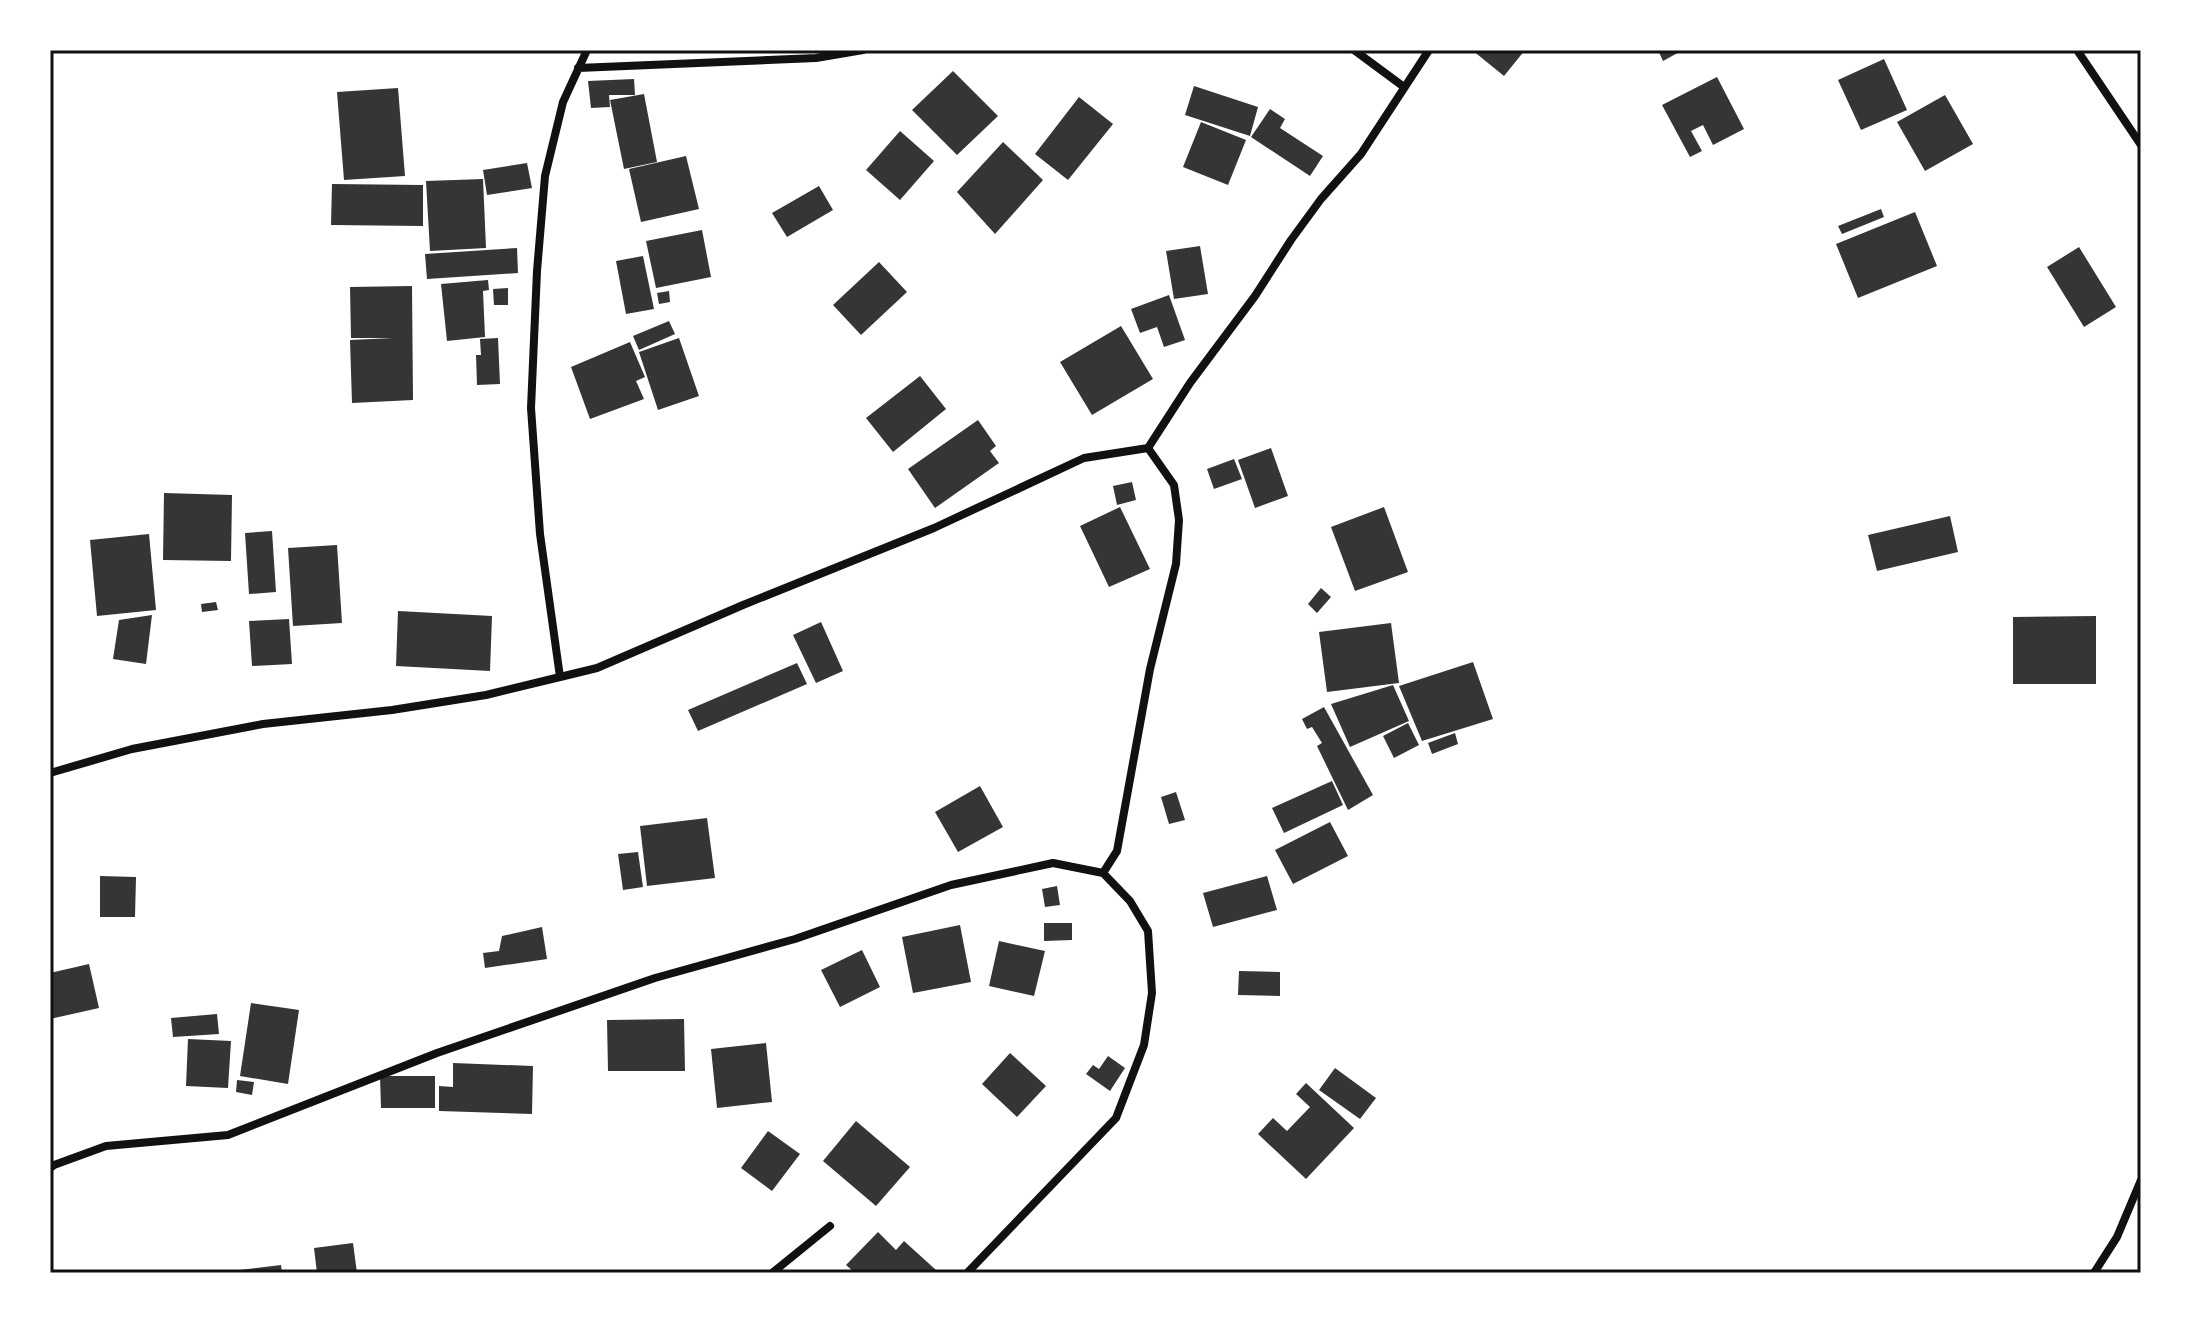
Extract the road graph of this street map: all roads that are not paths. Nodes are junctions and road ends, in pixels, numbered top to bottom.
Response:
1 (587, 50) edge
2 (863, 50) edge
3 (1354, 50) edge
4 (1429, 50) edge
5 (2077, 50) edge
6 (578, 68) junction
7 (1404, 87) junction
8 (2141, 145) edge
9 (1148, 448) junction
10 (560, 677) junction
11 (50, 773) edge
12 (1103, 873) junction
13 (50, 1168) edge
14 (2141, 1180) edge
15 (830, 1226) dead end
16 (772, 1273) edge
17 (967, 1273) edge
18 (2094, 1273) edge

1 - 6 street
2 - 6 street
3 - 7 street
4 - 7 street
5 - 8 street
6 - 10 street
7 - 9 street
9 - 10 street
9 - 12 street
10 - 11 street
12 - 13 street
12 - 17 street
14 - 18 street
15 - 16 street

